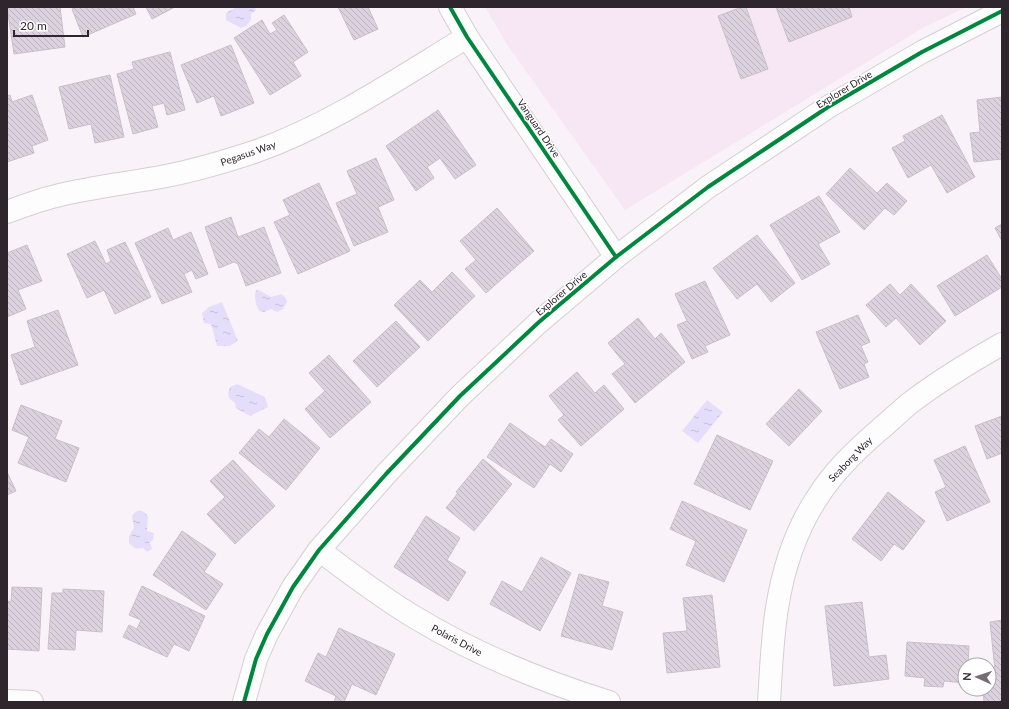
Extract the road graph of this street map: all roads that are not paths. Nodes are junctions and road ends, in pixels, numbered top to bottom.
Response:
1 (450, 7) edge
2 (1002, 11) edge
3 (467, 37) junction
4 (7, 212) edge
5 (616, 257) junction
6 (1002, 344) edge
7 (319, 550) junction
8 (7, 701) edge
9 (32, 702) edge
10 (244, 702) edge
11 (609, 702) edge
12 (769, 702) edge

1 - 3 street, Vanguard Drive
2 - 5 street, Explorer Drive
3 - 4 street, Pegasus Way
3 - 5 street, Vanguard Drive
5 - 7 street, Explorer Drive
6 - 12 street, Seaborg Way
7 - 10 street, Explorer Drive
7 - 11 street, Polaris Drive
8 - 9 street

